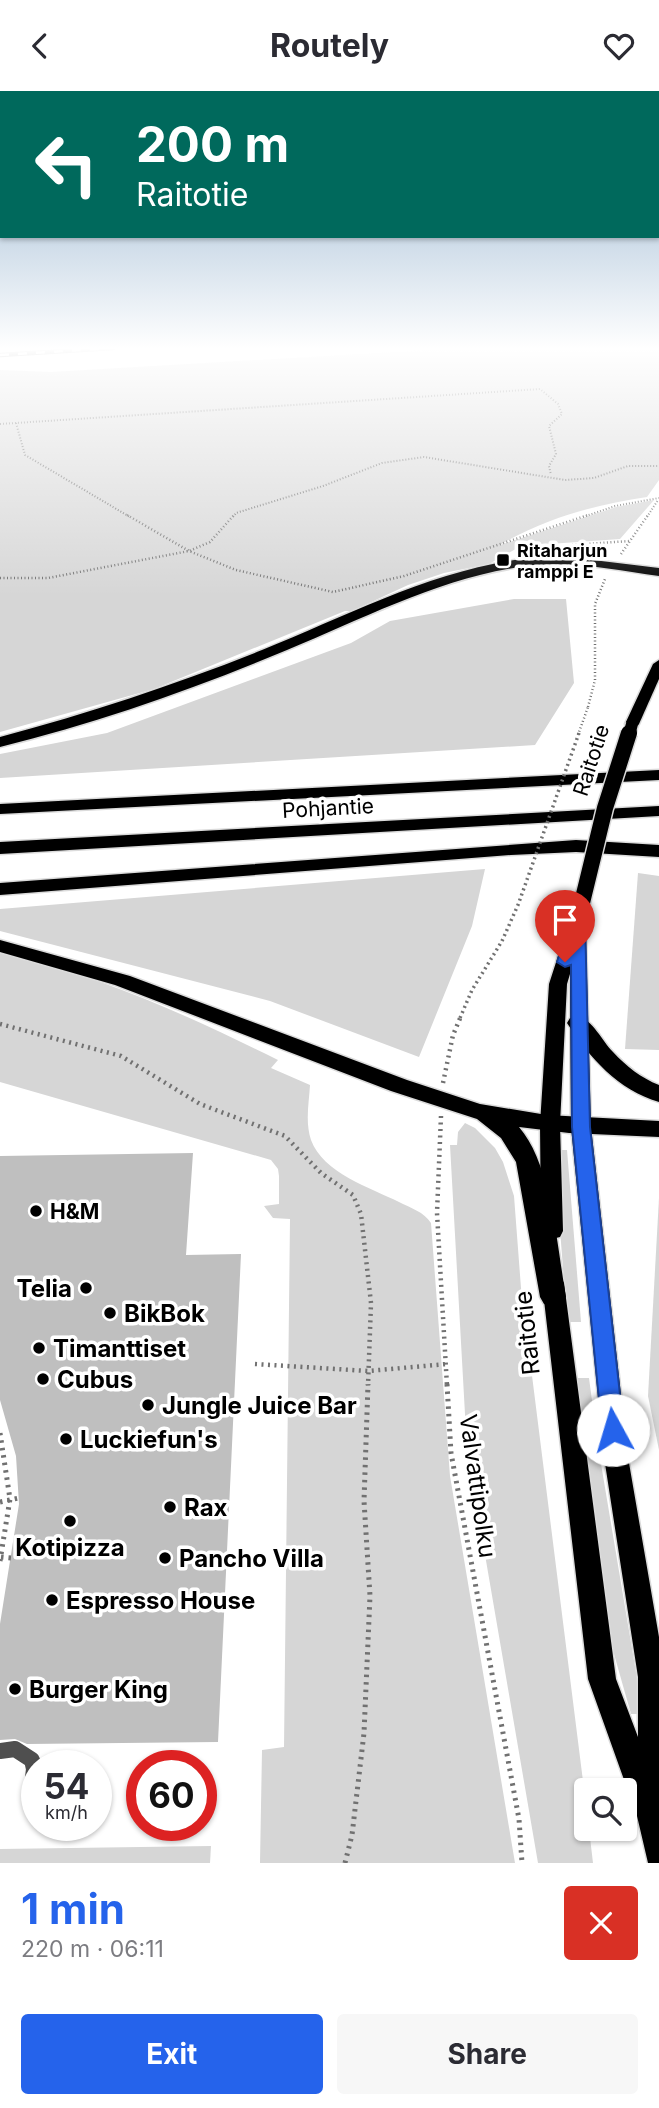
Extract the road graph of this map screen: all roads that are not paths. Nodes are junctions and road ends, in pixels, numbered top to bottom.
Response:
1 (659, 569) edge
2 (659, 664) edge
3 (0, 742) edge
4 (659, 775) edge
5 (0, 809) edge
6 (659, 811) edge
7 (0, 848) edge
8 (659, 851) edge
9 (0, 889) edge
10 (578, 919) junction
11 (0, 946) edge
12 (578, 1023) junction
13 (659, 1094) edge
14 (479, 1111) junction
15 (550, 1125) junction
16 (581, 1127) junction
17 (659, 1129) edge
18 (553, 1297) junction
19 (0, 1751) edge
20 (21, 1753) edge
21 (652, 1816) junction
22 (659, 1852) edge

1 - 3 highway
2 - 10 main road, Raitotie, bridge
4 - 5 highway, Pohjantie
6 - 7 highway, Pohjantie
8 - 9 highway
10 - 12 main road, Raitotie
10 - 15 main road, Raitotie
11 - 14 highway
12 - 13 highway
12 - 16 main road, Raitotie
14 - 15 highway
14 - 18 highway
15 - 16 highway
15 - 18 main road, Raitotie
16 - 17 highway
16 - 21 main road, Raitotie
18 - 21 main road, Raitotie
19 - 20 lane
21 - 22 main road, Raitotie

